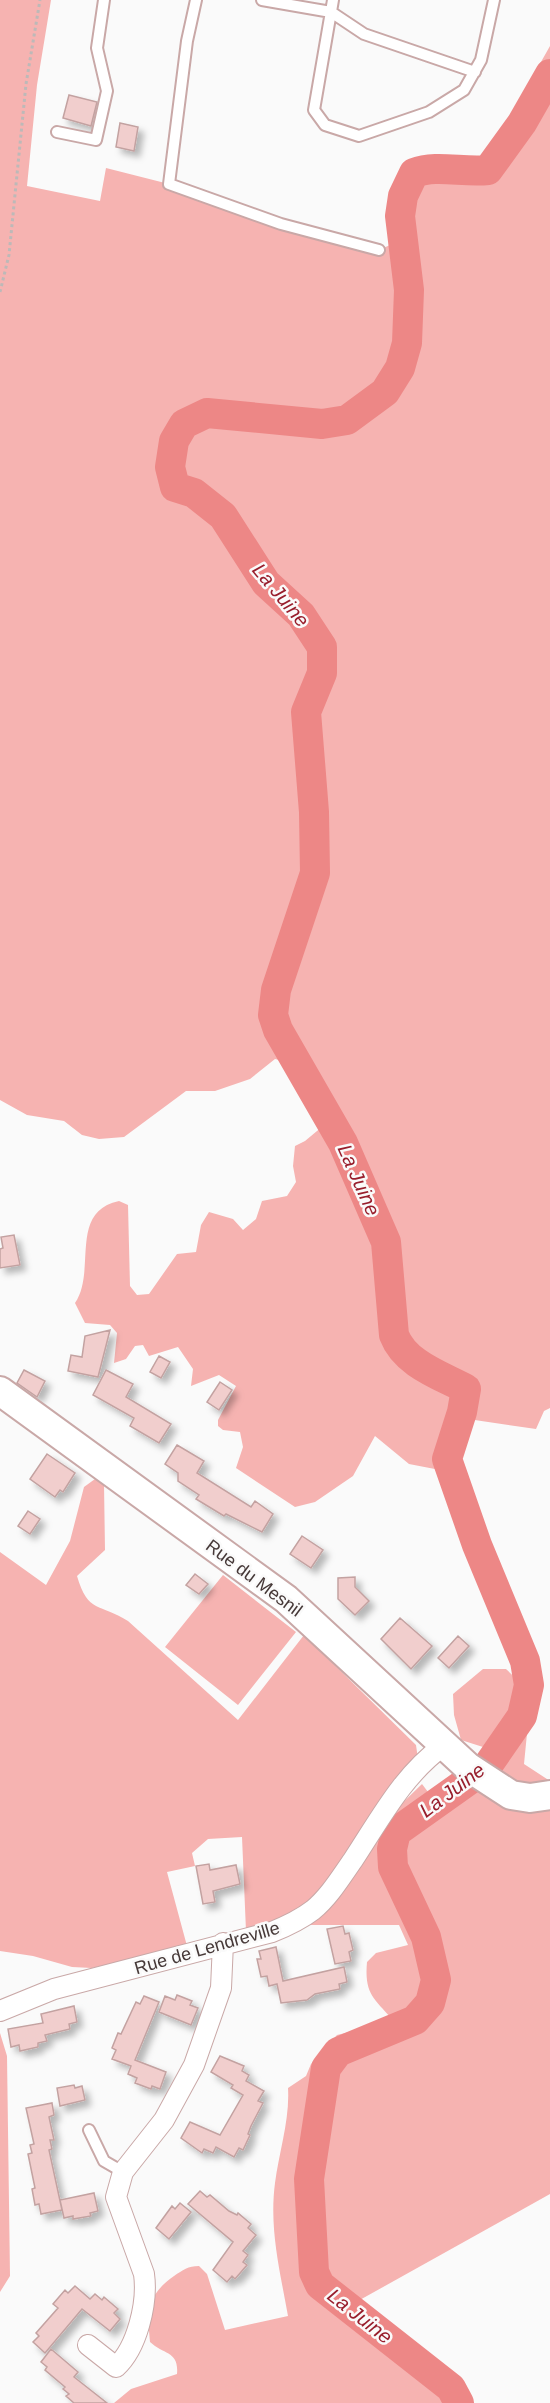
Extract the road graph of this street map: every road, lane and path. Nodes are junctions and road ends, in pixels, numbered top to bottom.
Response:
1 (40, 0) edge
2 (104, 0) edge
3 (196, 0) edge
4 (262, 0) edge
5 (333, 0) edge
6 (494, 0) edge
7 (331, 12) junction
8 (474, 72) junction
9 (57, 132) dead end
10 (379, 250) dead end
11 (0, 292) edge
12 (0, 1390) edge
13 (443, 1746) junction
14 (550, 1795) edge
15 (223, 1943) junction
16 (0, 2011) edge
17 (89, 2130) dead end
18 (123, 2172) junction
19 (88, 2345) dead end

1 - 11 path
2 - 9 lane
3 - 10 lane
4 - 7 lane
5 - 7 lane
6 - 8 lane
7 - 8 lane
7 - 8 lane
12 - 13 street, Rue du Mesnil
13 - 14 street, Rue du Mesnil
13 - 15 street, Rue de Lendreville
15 - 16 street, Rue de Lendreville
15 - 18 street
17 - 18 lane
18 - 19 street

